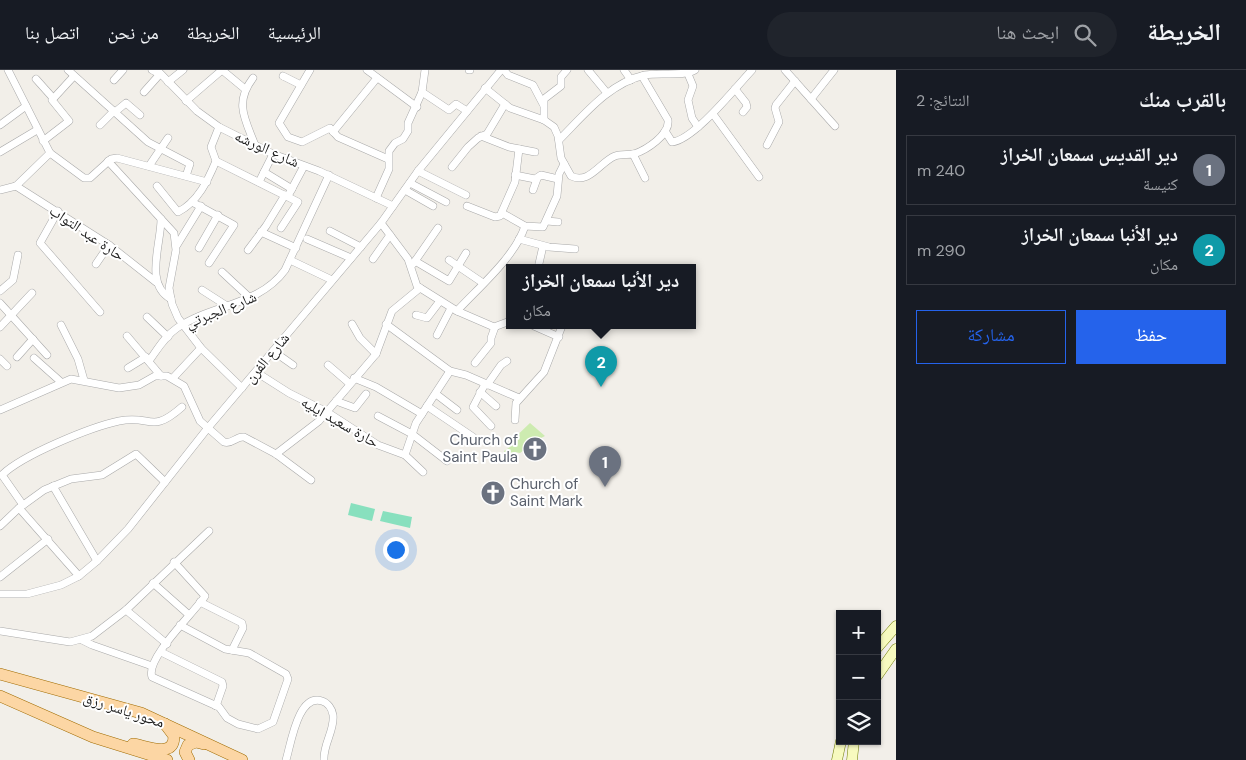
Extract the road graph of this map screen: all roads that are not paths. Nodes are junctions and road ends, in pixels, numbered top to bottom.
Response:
1 (8, 70) edge
2 (68, 70) edge
3 (122, 70) edge
4 (152, 70) edge
5 (183, 70) edge
6 (221, 70) edge
7 (310, 70) edge
8 (425, 70) edge
9 (502, 70) edge
10 (567, 70) edge
11 (588, 70) edge
12 (624, 70) edge
13 (752, 70) edge
14 (834, 70) edge
15 (369, 71) edge
16 (787, 71) edge
17 (158, 72) edge
18 (656, 72) edge
19 (691, 72) edge
20 (644, 74) edge
21 (74, 76) junction
22 (283, 76) dead end
23 (253, 78) dead end
24 (377, 78) junction
25 (36, 79) dead end
26 (114, 80) dead end
27 (630, 80) junction
28 (795, 81) junction
29 (168, 82) junction
30 (301, 84) junction
31 (485, 88) junction
32 (245, 89) junction
33 (735, 89) junction
34 (144, 92) dead end
35 (422, 92) junction
36 (607, 93) junction
37 (53, 98) junction
38 (811, 99) junction
39 (186, 101) junction
40 (505, 104) junction
41 (544, 104) junction
42 (26, 106) junction
43 (417, 107) junction
44 (115, 112) junction
45 (466, 112) junction
46 (743, 112) dead end
47 (713, 114) junction
48 (140, 115) dead end
49 (544, 120) junction
50 (0, 125) edge
51 (100, 125) dead end
52 (835, 126) dead end
53 (220, 127) junction
54 (698, 127) junction
55 (37, 130) junction
56 (665, 130) junction
57 (333, 132) junction
58 (481, 136) junction
59 (168, 138) dead end
60 (559, 140) junction
61 (43, 141) junction
62 (255, 145) junction
63 (767, 145) dead end
64 (159, 148) junction
65 (519, 149) junction
66 (0, 152) edge
67 (536, 152) dead end
68 (50, 153) junction
69 (273, 154) junction
70 (633, 154) junction
71 (388, 159) junction
72 (108, 161) junction
73 (216, 161) junction
74 (564, 164) junction
75 (148, 166) junction
76 (304, 166) junction
77 (452, 167) dead end
78 (418, 171) junction
79 (264, 172) junction
80 (515, 175) junction
81 (186, 176) junction
82 (329, 176) junction
83 (759, 177) dead end
84 (645, 178) dead end
85 (537, 179) junction
86 (558, 179) junction
87 (206, 182) junction
88 (259, 182) junction
89 (410, 183) junction
90 (16, 186) junction
91 (156, 186) dead end
92 (0, 190) edge
93 (405, 190) junction
94 (534, 190) dead end
95 (288, 193) junction
96 (466, 195) dead end
97 (376, 198) junction
98 (192, 202) junction
99 (446, 202) dead end
100 (201, 206) junction
101 (393, 206) junction
102 (433, 206) dead end
103 (467, 206) dead end
104 (58, 212) junction
105 (502, 213) junction
106 (218, 215) junction
107 (161, 219) junction
108 (546, 221) junction
109 (558, 222) dead end
110 (381, 223) junction
111 (525, 226) junction
112 (281, 228) dead end
113 (438, 228) dead end
114 (330, 231) dead end
115 (261, 232) junction
116 (390, 235) junction
117 (307, 239) dead end
118 (519, 239) junction
119 (109, 245) junction
120 (177, 245) junction
121 (543, 246) junction
122 (360, 247) junction
123 (199, 248) dead end
124 (296, 248) junction
125 (575, 249) dead end
126 (248, 250) dead end
127 (466, 253) dead end
128 (18, 255) dead end
129 (351, 258) junction
130 (373, 259) dead end
131 (290, 260) junction
132 (449, 260) dead end
133 (96, 264) dead end
134 (209, 264) dead end
135 (413, 264) junction
136 (501, 264) junction
137 (539, 264) edge
138 (506, 266) edge
139 (458, 267) junction
140 (222, 272) dead end
141 (332, 280) junction
142 (156, 282) junction
143 (483, 283) junction
144 (420, 288) junction
145 (202, 290) dead end
146 (0, 291) edge
147 (32, 293) dead end
148 (250, 298) junction
149 (171, 299) junction
150 (440, 301) junction
151 (0, 303) edge
152 (227, 306) junction
153 (454, 310) junction
154 (100, 312) dead end
155 (10, 314) junction
156 (416, 315) dead end
157 (147, 317) dead end
158 (506, 323) edge
159 (352, 324) dead end
160 (386, 324) junction
161 (61, 325) dead end
162 (183, 325) junction
163 (0, 327) edge
164 (495, 327) junction
165 (542, 329) edge
166 (561, 329) edge
167 (437, 335) dead end
168 (127, 336) dead end
169 (168, 337) junction
170 (559, 337) junction
171 (33, 339) junction
172 (201, 348) junction
173 (273, 351) junction
174 (376, 354) junction
175 (47, 355) dead end
176 (17, 357) dead end
177 (34, 358) dead end
178 (0, 359) edge
179 (147, 359) junction
180 (507, 361) dead end
181 (475, 363) dead end
182 (293, 365) dead end
183 (328, 365) dead end
184 (7, 366) dead end
185 (128, 368) dead end
186 (450, 371) junction
187 (256, 372) junction
188 (161, 376) junction
189 (173, 378) junction
190 (84, 380) junction
191 (352, 380) junction
192 (61, 382) junction
193 (486, 384) junction
194 (242, 388) junction
195 (480, 392) junction
196 (366, 394) dead end
197 (436, 394) junction
198 (519, 398) junction
199 (336, 400) junction
200 (427, 406) junction
201 (496, 406) dead end
202 (182, 407) dead end
203 (1, 408) edge
204 (457, 410) dead end
205 (327, 412) junction
206 (422, 414) junction
207 (378, 416) dead end
208 (514, 420) dead end
209 (491, 426) dead end
210 (207, 429) junction
211 (412, 434) junction
212 (473, 437) dead end
213 (276, 454) junction
214 (405, 456) junction
215 (447, 461) dead end
216 (423, 472) dead end
217 (311, 480) dead end
218 (165, 482) junction
219 (53, 486) junction
220 (21, 506) junction
221 (0, 526) edge
222 (209, 531) dead end
223 (48, 539) junction
224 (97, 561) junction
225 (174, 562) junction
226 (79, 576) junction
227 (0, 577) edge
228 (153, 582) junction
229 (0, 594) edge
230 (200, 602) junction
231 (126, 610) junction
232 (188, 614) junction
233 (180, 625) junction
234 (896, 626) edge
235 (0, 632) edge
236 (82, 640) junction
237 (881, 643) edge
238 (167, 644) junction
239 (896, 649) edge
240 (232, 650) junction
241 (161, 652) junction
242 (152, 666) junction
243 (881, 670) edge
244 (0, 674) edge
245 (0, 696) edge
246 (216, 706) junction
247 (161, 721) junction
248 (114, 744) junction
249 (840, 745) edge
250 (854, 745) edge
251 (213, 747) junction
252 (167, 760) edge
253 (189, 760) edge
254 (242, 760) edge
255 (286, 760) edge
256 (324, 760) edge
257 (837, 760) edge
258 (852, 760) edge

1 - 42 street
2 - 21 street
3 - 26 street
4 - 17 street, شارع الورشه
5 - 29 street
6 - 32 street
6 - 39 street
7 - 30 street
8 - 35 street
9 - 31 street, شارع الفرن
9 - 41 street
10 - 41 street
11 - 36 street
12 - 27 street
13 - 33 street
14 - 38 street
15 - 24 street
16 - 28 street
17 - 29 street, شارع الورشه
17 - 34 street
18 - 19 street
18 - 20 street
19 - 54 street
20 - 27 street
20 - 56 street
21 - 37 street
21 - 44 street
22 - 30 street
23 - 32 street
24 - 43 street
24 - 57 street
25 - 37 street
27 - 36 street
28 - 38 street
28 - 63 street
29 - 39 street, شارع الورشه
30 - 57 street
31 - 40 street
31 - 45 street, شارع الفرن
32 - 62 street
33 - 46 street
33 - 47 street
35 - 43 street
35 - 45 street
36 - 60 street
37 - 61 street
38 - 52 street
39 - 53 street, شارع الورشه
40 - 49 street
40 - 58 street
41 - 49 street
42 - 50 street
42 - 55 street
43 - 71 street
44 - 48 street
44 - 51 street
44 - 64 street
45 - 78 street, شارع الفرن
47 - 54 street
47 - 83 street
49 - 60 street
53 - 62 street, شارع الورشه
53 - 73 street
54 - 56 street
55 - 61 street
55 - 66 street
56 - 70 street
57 - 71 street
58 - 65 street
58 - 77 street
59 - 64 street
60 - 74 street
61 - 68 street
62 - 69 street, شارع الورشه
64 - 75 street
64 - 81 street
65 - 67 street
65 - 80 street
68 - 72 street
68 - 90 street
69 - 76 street, شارع الورشه
69 - 79 street
70 - 74 street
70 - 84 street
71 - 97 street
72 - 75 street
72 - 107 street
73 - 87 street
73 - 88 street
74 - 86 street
75 - 81 street
76 - 82 street, شارع الورشه
76 - 95 street
78 - 89 street, شارع الفرن
78 - 96 street
79 - 88 street
79 - 95 street
80 - 85 street
80 - 105 street
81 - 87 street
82 - 97 street, شارع الورشه
82 - 124 street, شارع الجبرتي
85 - 86 street
85 - 94 street
86 - 108 street
87 - 98 street
88 - 95 street
89 - 93 street, شارع الفرن
89 - 99 street
90 - 92 street
90 - 104 street, حارة عبد التواب
91 - 98 street
93 - 101 street, شارع الفرن
93 - 102 street
95 - 112 street
95 - 115 street
97 - 101 street, شارع الورشه
98 - 100 street
100 - 106 street
100 - 120 street
101 - 110 street, شارع الفرن
103 - 105 street
104 - 119 street, حارة عبد التواب
104 - 154 street
105 - 111 street
106 - 123 street
106 - 134 street
107 - 120 street
107 - 142 street
108 - 109 street
108 - 111 street
110 - 116 street
110 - 122 street, شارع الفرن
111 - 118 street
113 - 135 street
114 - 122 street
115 - 124 street
115 - 126 street
116 - 130 street
116 - 135 street
117 - 129 street
118 - 121 street
118 - 136 street
119 - 133 street
119 - 142 street, حارة عبد التواب
120 - 149 street
121 - 125 street
121 - 137 street
122 - 129 street, شارع الفرن
124 - 131 street, شارع الجبرتي
127 - 139 street
128 - 146 street
129 - 141 street, شارع الفرن
131 - 141 street
131 - 148 street, شارع الجبرتي
132 - 139 street
135 - 139 street
135 - 144 street
136 - 138 street
136 - 143 street
139 - 143 street
140 - 148 street
141 - 173 street, شارع الفرن
142 - 149 street, حارة عبد التواب
143 - 153 street
144 - 150 street
144 - 160 street
145 - 152 street
147 - 155 street
148 - 152 street, شارع الجبرتي
149 - 162 street
150 - 153 street
150 - 156 street
151 - 155 street
152 - 162 street, شارع الجبرتي
153 - 164 street
153 - 167 street
155 - 163 street
155 - 171 street
157 - 169 street
158 - 164 street
159 - 174 street
160 - 174 street
160 - 186 street
161 - 190 street
162 - 169 street, شارع الجبرتي
162 - 172 street
164 - 181 street
165 - 170 street
166 - 170 street
168 - 179 street
169 - 179 street, شارع الجبرتي
170 - 198 street
171 - 175 street
171 - 176 street
172 - 189 street
172 - 194 street
173 - 182 street
173 - 187 street, شارع الفرن
174 - 191 street
177 - 192 street
178 - 184 street
179 - 185 street
179 - 188 street
180 - 193 street
183 - 191 street
186 - 193 street
186 - 197 street
187 - 194 street, شارع الفرن
187 - 205 street, حارة سعيد ايليه
188 - 189 street
188 - 190 street
189 - 210 street
190 - 192 street
191 - 199 street
191 - 206 street
192 - 203 street
193 - 195 street
193 - 198 street
194 - 210 street, شارع الفرن
195 - 201 street
195 - 209 street
196 - 199 street
197 - 200 street
197 - 204 street
198 - 208 street
199 - 205 street
200 - 206 street
200 - 212 street
202 - 220 street
205 - 213 street
205 - 214 street, حارة سعيد ايليه
206 - 211 street
207 - 211 street
210 - 213 street
210 - 218 street, شارع الفرن
211 - 214 street
211 - 215 street
213 - 217 street
214 - 216 street, حارة سعيد ايليه
218 - 219 street
218 - 224 street, شارع الفرن
219 - 220 street
219 - 224 street
220 - 221 street
220 - 223 street
222 - 225 street
223 - 226 street
223 - 227 street
224 - 226 street, شارع الفرن
225 - 228 street
225 - 230 street
226 - 229 street, شارع الفرن
228 - 231 street
228 - 232 street
230 - 232 street
230 - 240 street
231 - 236 street
231 - 238 street
232 - 233 street
233 - 238 street
233 - 240 street
234 - 237 street
235 - 236 street
236 - 242 street
238 - 241 street
239 - 243 street
240 - 246 street
241 - 242 street
241 - 246 street
242 - 246 street
244 - 247 main road, محور ياسر رزق
245 - 248 main road
247 - 248 main road
247 - 251 main road, محور ياسر رزق
248 - 252 main road
249 - 257 street
250 - 258 street
251 - 253 main road
251 - 254 main road, محور ياسر رزق
255 - 256 street

